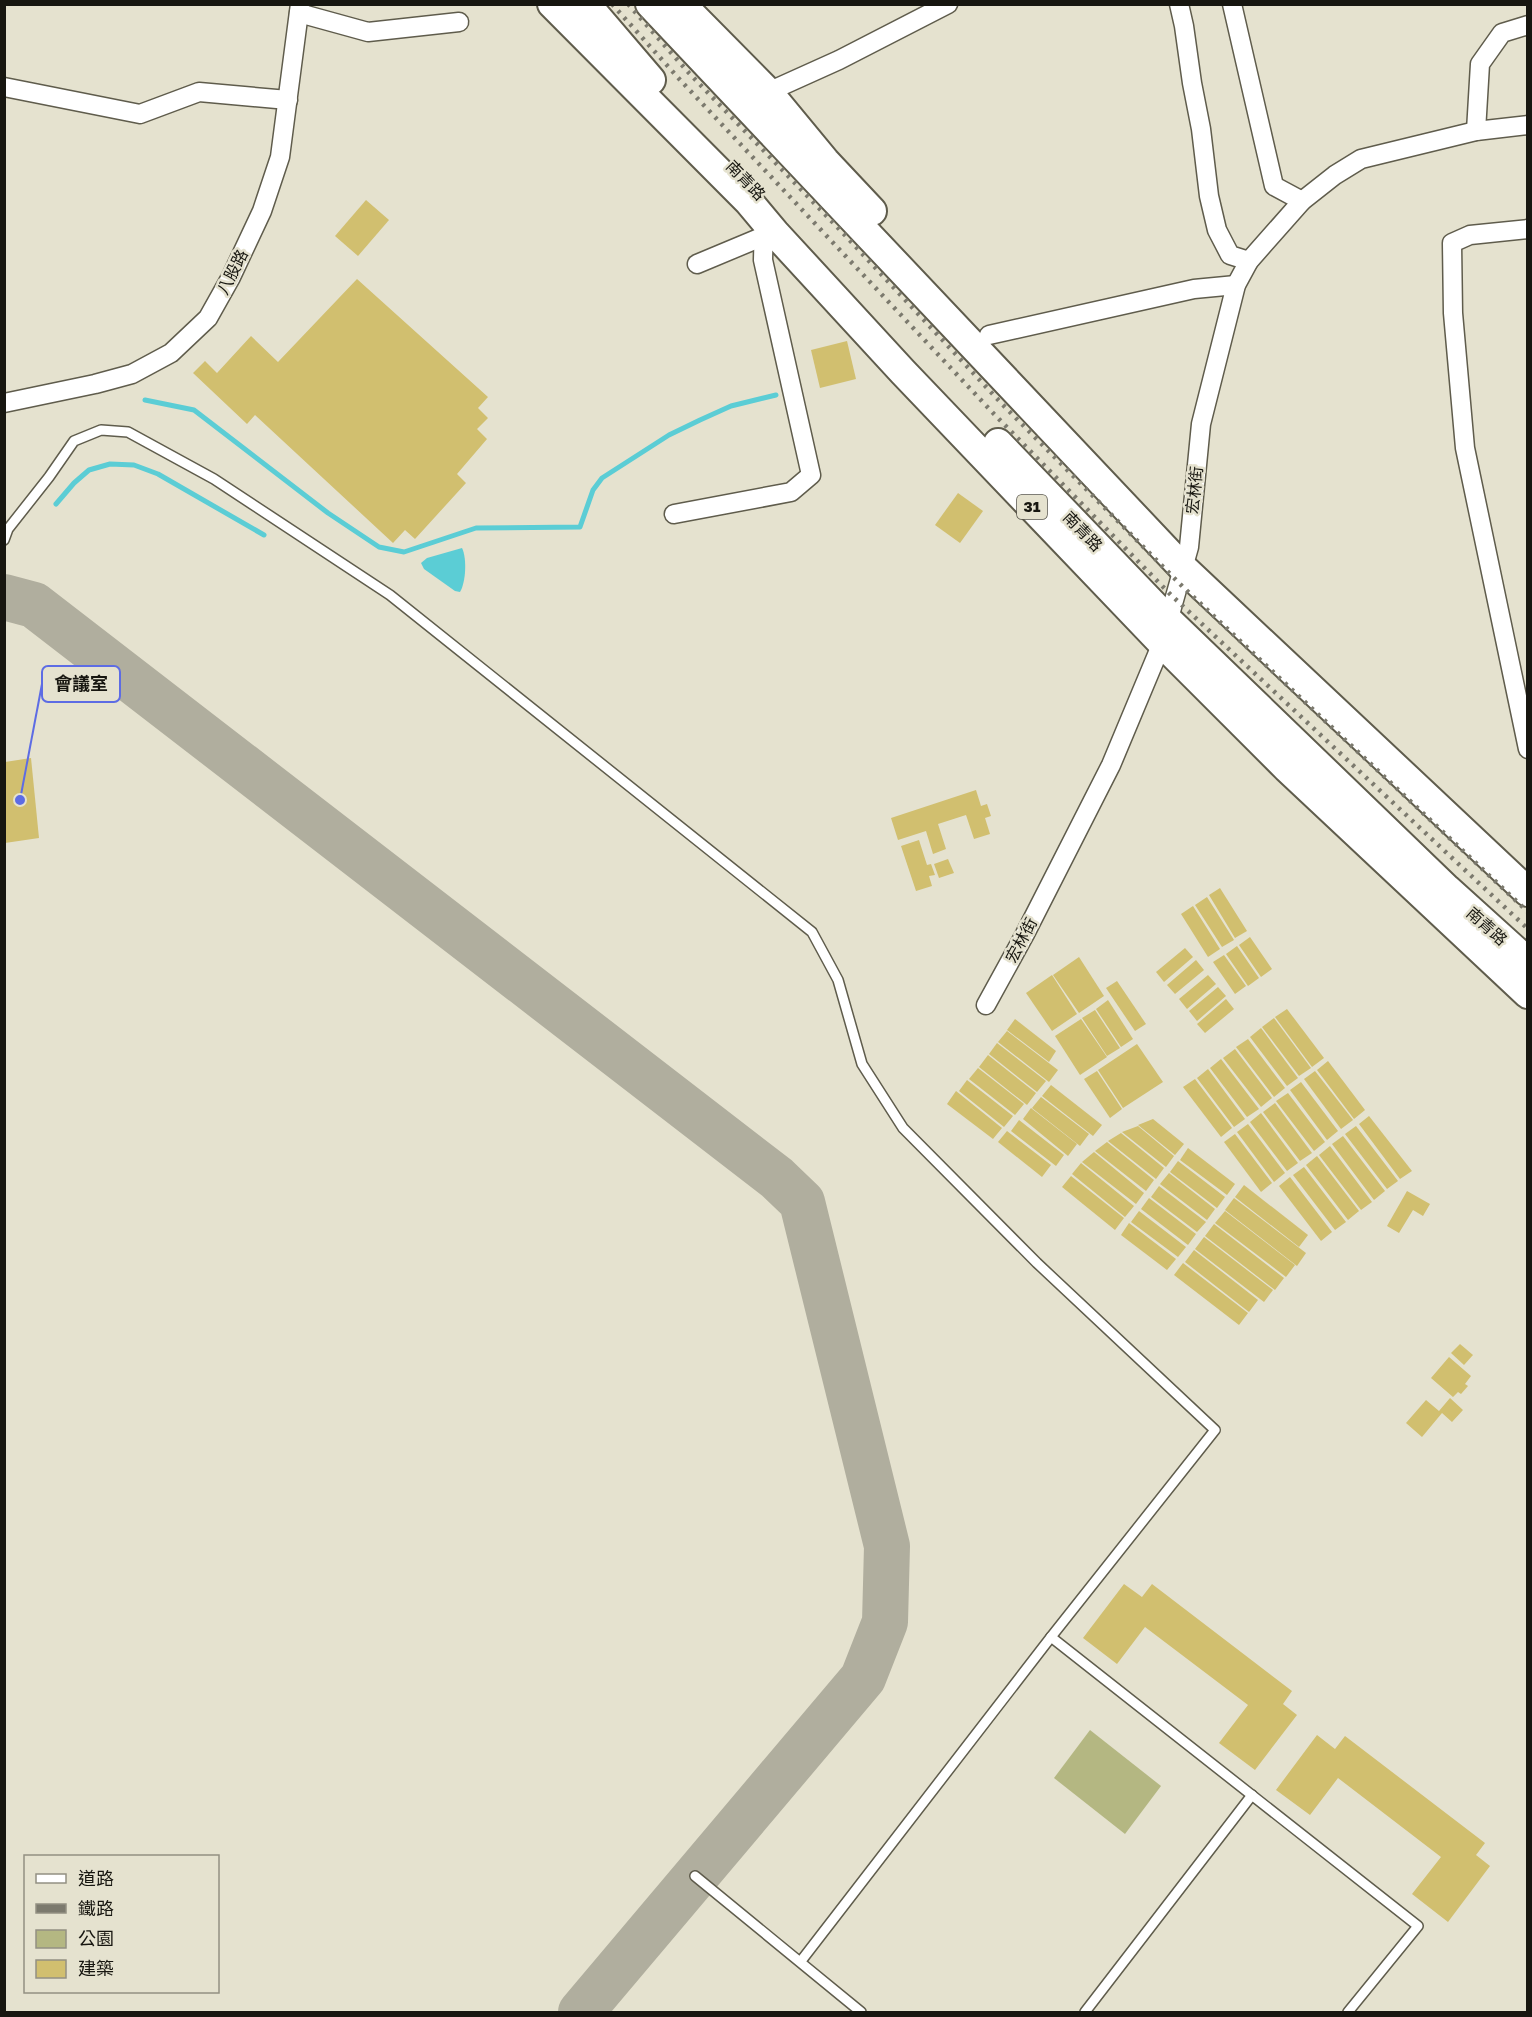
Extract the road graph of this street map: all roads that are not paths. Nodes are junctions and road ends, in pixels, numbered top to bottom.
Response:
1 (552, 4) edge
2 (586, 4) edge
3 (650, 4) edge
4 (681, 4) edge
5 (948, 4) edge
6 (1179, 4) edge
7 (1232, 4) edge
8 (300, 9) edge
9 (459, 22) dead end
10 (1527, 25) edge
11 (720, 79) junction
12 (654, 84) junction
13 (4, 87) edge
14 (768, 92) junction
15 (288, 100) junction
16 (1527, 125) edge
17 (1476, 131) junction
18 (804, 135) junction
19 (704, 156) junction
20 (1302, 201) junction
21 (764, 229) junction
22 (1527, 230) edge
23 (1249, 261) junction
24 (697, 264) dead end
25 (1236, 285) junction
26 (989, 335) junction
27 (4, 403) edge
28 (674, 514) dead end
29 (4, 540) edge
30 (1186, 557) junction
31 (1166, 632) junction
32 (1354, 709) junction
33 (1527, 749) edge
34 (1287, 768) junction
35 (1485, 852) junction
36 (1527, 865) edge
37 (1447, 890) junction
38 (1527, 892) edge
39 (1527, 962) edge
40 (1527, 994) edge
41 (986, 1005) dead end
42 (1051, 1637) junction
43 (1252, 1795) junction
44 (695, 1876) dead end
45 (801, 1962) junction
46 (861, 2013) edge
47 (1085, 2013) edge
48 (1348, 2013) edge

1 - 19 main road, 31
2 - 12 main road, 南青路 / 31
3 - 11 main road
4 - 14 main road
5 - 14 street
6 - 23 street
7 - 20 street
8 - 9 street
8 - 15 street, 八股路
10 - 17 street
11 - 18 main road
11 - 30 main road
12 - 19 main road, 南青路
12 - 31 main road, 南青路 / 31
13 - 15 street
14 - 18 main road
15 - 27 street, 八股路
16 - 17 street, 宏林街
17 - 20 street, 宏林街
18 - 26 main road
19 - 21 main road, 31
20 - 23 street, 宏林街
21 - 24 street
21 - 28 street
21 - 31 main road, 31
22 - 33 street
23 - 25 street, 宏林街
25 - 26 street
25 - 30 street, 宏林街
26 - 30 main road
29 - 42 lane
30 - 31 street, 宏林街
30 - 32 main road
30 - 35 main road
31 - 34 main road, 31
31 - 37 main road, 南青路 / 31
31 - 41 street, 宏林街
32 - 35 main road
32 - 36 main road
34 - 37 main road, 南青路
34 - 40 main road, 31
35 - 38 main road
37 - 39 main road, 南青路 / 31
42 - 43 lane
42 - 45 lane
43 - 47 lane
43 - 48 lane
44 - 45 lane
45 - 46 lane

